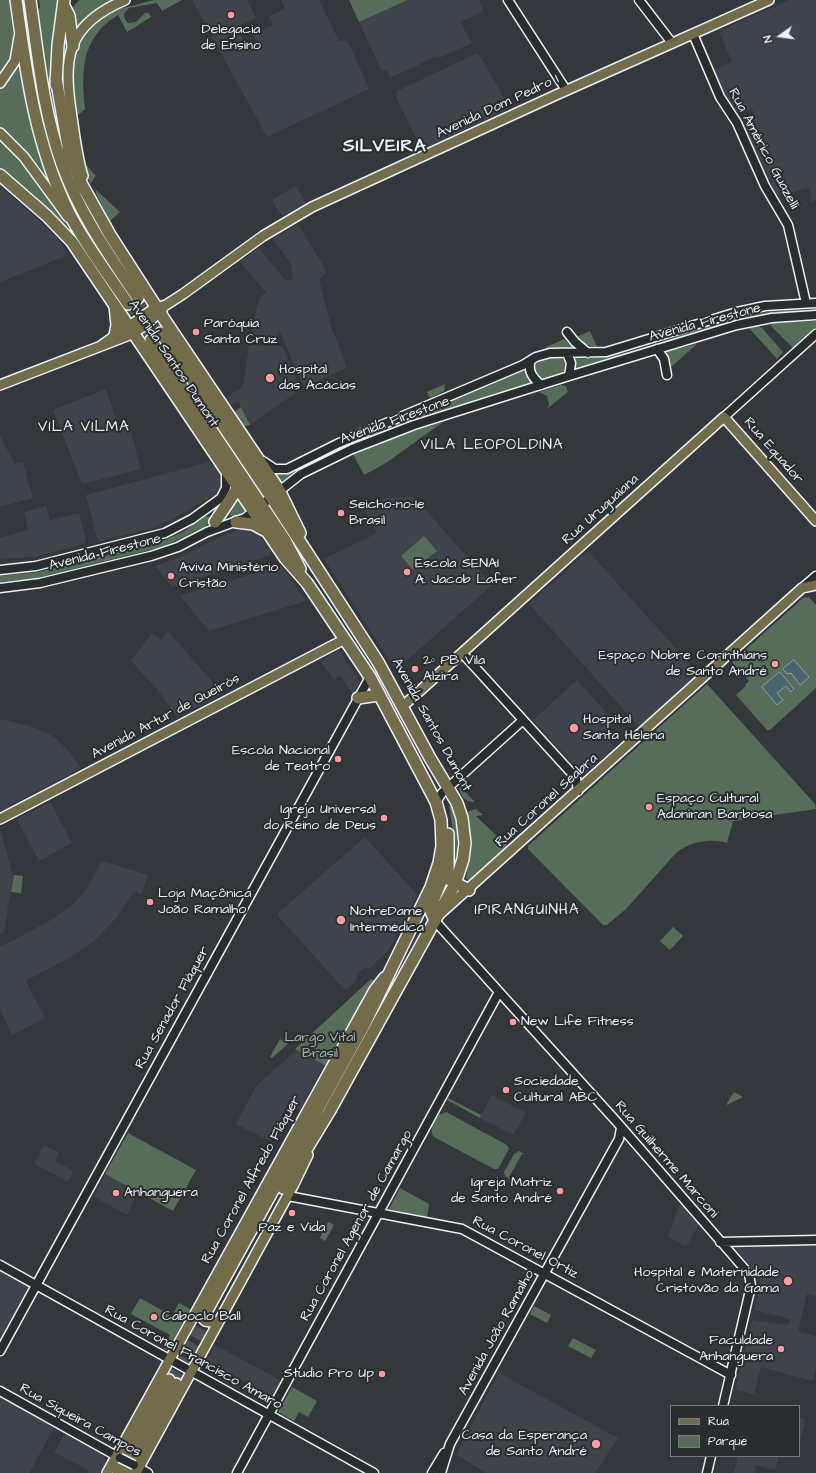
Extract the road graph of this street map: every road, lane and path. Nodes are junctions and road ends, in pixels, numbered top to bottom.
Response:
1 (16, 0) edge
2 (30, 0) edge
3 (125, 0) edge
4 (508, 0) edge
5 (639, 0) edge
6 (769, 0) edge
7 (67, 2) edge
8 (20, 30) junction
9 (693, 34) junction
10 (672, 43) junction
11 (73, 46) junction
12 (56, 78) junction
13 (0, 83) edge
14 (566, 90) junction
15 (52, 132) junction
16 (0, 133) edge
17 (0, 174) edge
18 (90, 199) junction
19 (80, 232) junction
20 (142, 284) junction
21 (138, 298) tunnel mouth
22 (806, 303) junction
23 (816, 303) edge
24 (114, 304) junction
25 (128, 304) tunnel mouth
26 (161, 308) junction
27 (816, 315) edge
28 (132, 328) junction
29 (567, 332) dead end
30 (161, 333) tunnel mouth
31 (173, 333) junction
32 (816, 334) edge
33 (115, 335) junction
34 (102, 345) junction
35 (149, 345) junction
36 (657, 349) junction
37 (566, 353) junction
38 (588, 353) junction
39 (531, 360) junction
40 (667, 375) dead end
41 (569, 376) junction
42 (0, 385) edge
43 (541, 385) junction
44 (724, 417) junction
45 (250, 457) junction
46 (226, 470) junction
47 (241, 484) junction
48 (275, 493) junction
49 (257, 508) junction
50 (202, 512) junction
51 (816, 521) edge
52 (215, 522) junction
53 (236, 522) junction
54 (207, 532) junction
55 (268, 532) junction
56 (0, 570) edge
57 (816, 576) edge
58 (307, 583) junction
59 (816, 584) edge
60 (0, 588) edge
61 (802, 588) junction
62 (362, 637) junction
63 (344, 639) junction
64 (462, 654) junction
65 (378, 662) junction
66 (370, 677) junction
67 (379, 695) junction
68 (358, 698) junction
69 (403, 706) junction
70 (392, 719) junction
71 (523, 720) junction
72 (576, 778) junction
73 (592, 778) junction
74 (448, 787) junction
75 (578, 791) junction
76 (436, 802) junction
77 (0, 819) edge
78 (441, 820) junction
79 (448, 861) junction
80 (455, 884) junction
81 (469, 890) junction
82 (436, 918) junction
83 (499, 992) junction
84 (329, 1112) junction
85 (621, 1128) junction
86 (288, 1196) junction
87 (379, 1213) junction
88 (816, 1240) edge
89 (720, 1242) junction
90 (0, 1265) edge
91 (545, 1273) junction
92 (36, 1285) junction
93 (209, 1315) junction
94 (0, 1351) edge
95 (170, 1360) junction
96 (190, 1372) junction
97 (731, 1375) junction
98 (0, 1391) edge
99 (723, 1405) edge
100 (268, 1415) junction
101 (450, 1444) junction
102 (119, 1457) junction
103 (711, 1457) edge
104 (134, 1470) edge
105 (107, 1473) edge
106 (118, 1473) edge
107 (148, 1473) edge
108 (237, 1473) edge
109 (374, 1473) edge
110 (432, 1473) edge
111 (441, 1473) edge
112 (707, 1473) edge

1 - 8 highway, Avenida Santos Dumont
2 - 15 highway, Avenida Santos Dumont
3 - 11 main road
4 - 14 street
5 - 10 street
6 - 9 main road, Avenida Dom Pedro I
7 - 11 highway
7 - 12 highway
8 - 13 main road
8 - 19 highway, Avenida Santos Dumont
9 - 10 main road, Avenida Dom Pedro I
9 - 22 street, Rua Américo Guazelli
10 - 14 main road, Avenida Dom Pedro I
11 - 18 main road
12 - 15 highway
12 - 18 highway, Avenida Santos Dumont
14 - 26 main road, Avenida Dom Pedro I
15 - 21 highway, Avenida Santos Dumont
16 - 19 main road
17 - 24 highway, Avenida Santos Dumont
18 - 20 highway, Avenida Santos Dumont
19 - 25 highway, Avenida Santos Dumont
20 - 24 highway
20 - 26 highway, Avenida Santos Dumont
22 - 23 street, Avenida Firestone
22 - 38 street, Avenida Firestone
24 - 28 highway, Avenida Santos Dumont
24 - 33 highway
26 - 28 main road, Avenida Dom Pedro I
26 - 31 highway, Avenida Santos Dumont
27 - 36 street, Avenida Firestone
28 - 33 main road
28 - 34 main road
28 - 35 highway, Avenida Santos Dumont
29 - 38 street
30 - 45 highway, Avenida Santos Dumont
31 - 35 highway
31 - 45 highway, Avenida Santos Dumont
32 - 44 street, Rua Uruguaiana
33 - 34 main road
34 - 42 main road
35 - 46 highway, Avenida Santos Dumont
35 - 47 highway, Avenida Santos Dumont
36 - 40 street
36 - 41 street, Avenida Firestone
37 - 38 street, Avenida Firestone
37 - 39 street, Avenida Firestone
37 - 41 street
39 - 43 street
39 - 45 street, Avenida Firestone
41 - 43 street, Avenida Firestone
43 - 48 street, Avenida Firestone
44 - 51 main road, Rua Equador
44 - 64 main road, Rua Uruguaiana
45 - 47 highway
45 - 48 highway, Avenida Santos Dumont
46 - 47 highway, Avenida Santos Dumont
46 - 50 street, Avenida Firestone
47 - 49 highway, Avenida Santos Dumont
47 - 52 highway
48 - 49 street, Avenida Firestone
48 - 62 highway, Avenida Santos Dumont
49 - 53 street, Avenida Firestone
49 - 55 highway, Avenida Santos Dumont
49 - 58 highway, Avenida Santos Dumont
50 - 52 street
50 - 56 street, Avenida Firestone
52 - 54 street
53 - 54 street, Avenida Firestone
53 - 55 highway
54 - 60 street, Avenida Firestone
55 - 58 highway, Avenida Santos Dumont
57 - 61 street, Rua Coronel Seabra
58 - 63 highway, Avenida Santos Dumont
59 - 61 main road
61 - 73 main road, Rua Coronel Seabra
62 - 63 highway
62 - 65 highway, Avenida Santos Dumont
63 - 66 highway, Avenida Santos Dumont
63 - 77 main road, Avenida Artur de Queirós
64 - 69 main road, Rua Uruguaiana
64 - 71 street
65 - 66 highway
65 - 69 highway, Avenida Santos Dumont
66 - 67 highway, Avenida Santos Dumont
66 - 68 street, Rua Senador Fláquer
67 - 68 highway
67 - 70 highway, Avenida Santos Dumont
68 - 92 street, Rua Senador Fláquer
69 - 70 highway
69 - 74 highway, Avenida Santos Dumont
70 - 76 highway, Avenida Santos Dumont
71 - 72 street
71 - 74 street
72 - 73 street
72 - 75 street
73 - 75 main road, Rua Coronel Seabra
74 - 76 street
74 - 80 highway, Avenida Santos Dumont
75 - 81 main road, Rua Coronel Seabra
76 - 78 highway, Avenida Santos Dumont
78 - 79 highway
78 - 93 highway, Avenida Santos Dumont
79 - 80 highway
79 - 82 highway
80 - 81 highway
80 - 82 highway, Avenida Santos Dumont
81 - 82 main road, Rua Coronel Seabra
82 - 83 street, Rua Guilherme Marconi
82 - 84 highway
83 - 85 street, Rua Guilherme Marconi
83 - 87 street, Rua Coronel Agenor de Camargo
84 - 86 main road
84 - 93 highway
85 - 89 street, Rua Guilherme Marconi
85 - 91 street, Avenida João Ramalho
86 - 87 street, Rua Coronel Ortiz
86 - 93 main road
87 - 91 street, Rua Coronel Ortiz
87 - 100 street, Rua Coronel Agenor de Camargo
88 - 89 street
89 - 97 street, Rua Guilherme Marconi
90 - 92 street, Rua Coronel Francisco Amaro
91 - 97 street, Rua Coronel Ortiz
91 - 101 street, Avenida João Ramalho
92 - 94 street, Rua Senador Fláquer
92 - 95 street, Rua Coronel Francisco Amaro
93 - 95 main road
93 - 96 main road
95 - 96 street, Rua Coronel Francisco Amaro
95 - 102 main road
96 - 100 street, Rua Coronel Francisco Amaro
96 - 104 main road
97 - 99 street
98 - 102 street, Rua Siqueira Campos
100 - 108 street, Rua Coronel Agenor de Camargo
100 - 109 street, Rua Coronel Francisco Amaro
101 - 110 street, Avenida João Ramalho
101 - 111 street, Avenida João Ramalho
102 - 104 street, Rua Siqueira Campos, bridge
102 - 105 main road
103 - 112 street
104 - 106 highway
104 - 107 street, Rua Siqueira Campos

